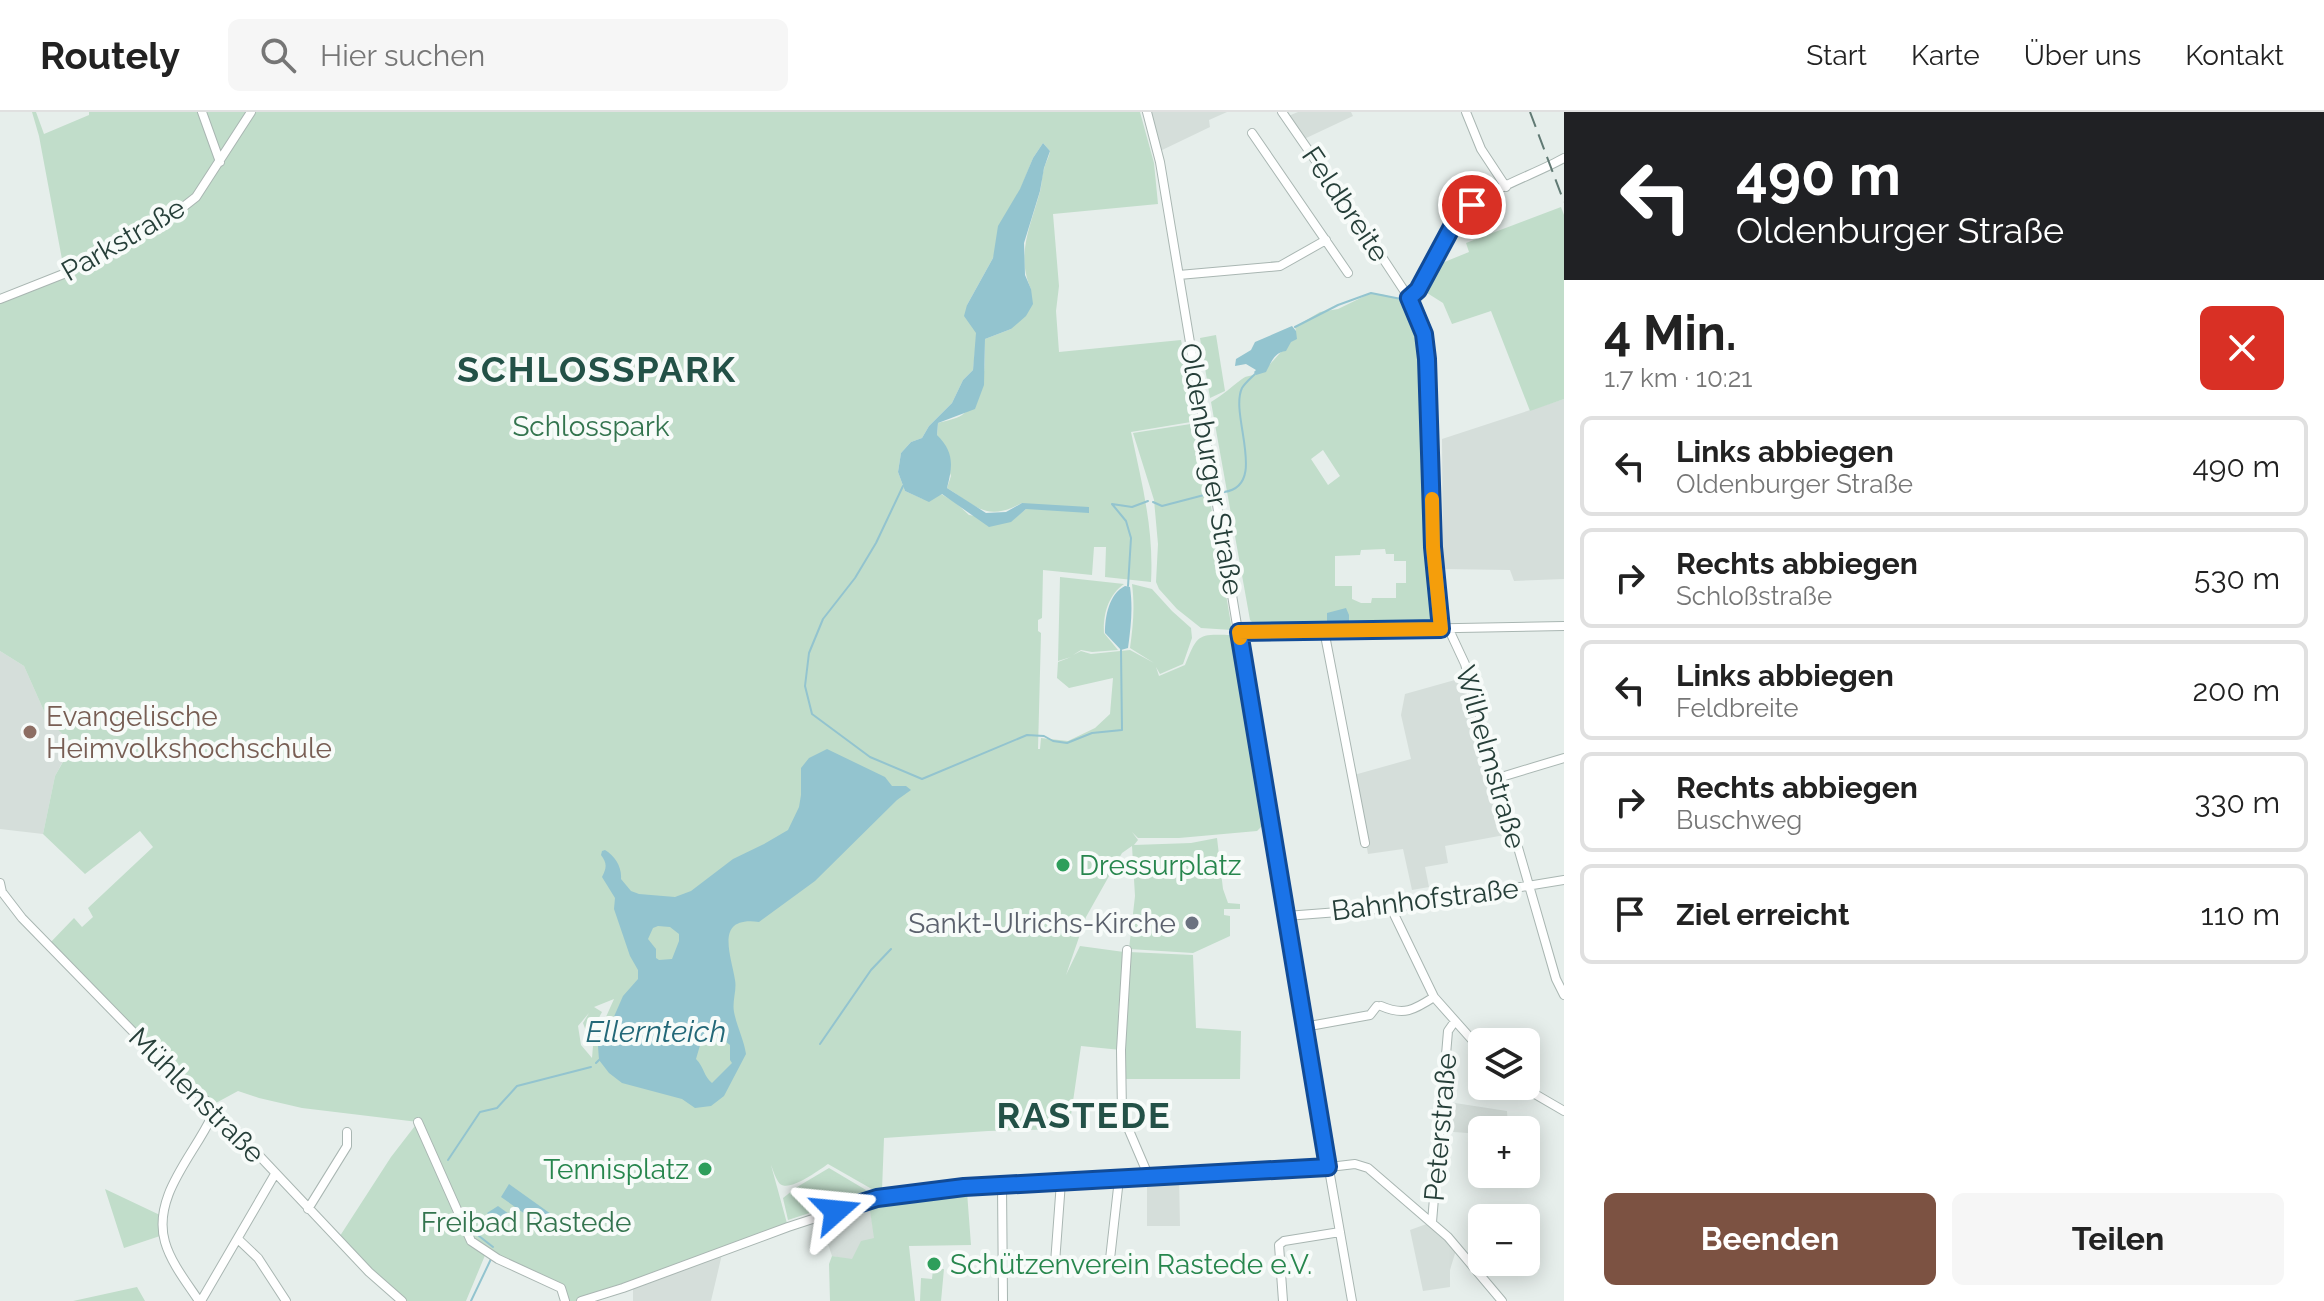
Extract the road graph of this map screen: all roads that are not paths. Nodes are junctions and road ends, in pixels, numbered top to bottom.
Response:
1 (202, 112) edge
2 (251, 112) edge
3 (1147, 112) edge
4 (1282, 112) edge
5 (1466, 112) edge
6 (1252, 133) dead end
7 (1564, 158) edge
8 (220, 162) junction
9 (1506, 187) junction
10 (1326, 240) junction
11 (1348, 273) dead end
12 (1179, 275) junction
13 (1409, 298) junction
14 (0, 299) edge
15 (1564, 626) edge
16 (1445, 629) junction
17 (1324, 630) junction
18 (1239, 632) junction
19 (1564, 758) edge
20 (1498, 778) junction
21 (1365, 843) dead end
22 (1564, 880) edge
23 (0, 883) edge
24 (1528, 886) junction
25 (1391, 908) junction
26 (1286, 916) junction
27 (1127, 950) dead end
28 (1564, 995) edge
29 (1434, 997) junction
30 (1455, 1021) junction
31 (1304, 1027) junction
32 (1468, 1035) edge
33 (1540, 1097) edge
34 (1564, 1111) edge
35 (218, 1112) junction
36 (418, 1122) dead end
37 (347, 1132) dead end
38 (1328, 1167) junction
39 (275, 1174) junction
40 (1149, 1177) junction
41 (1119, 1179) junction
42 (1061, 1182) junction
43 (1002, 1185) junction
44 (308, 1209) junction
45 (1432, 1222) junction
46 (1340, 1232) junction
47 (238, 1239) junction
48 (1110, 1259) dead end
49 (1055, 1263) dead end
50 (614, 1291) junction
51 (200, 1301) edge
52 (286, 1301) edge
53 (402, 1301) edge
54 (565, 1301) edge
55 (581, 1301) edge
56 (614, 1301) edge
57 (1003, 1301) edge
58 (1283, 1301) edge
59 (1352, 1301) edge
60 (1502, 1301) edge

1 - 8 street
2 - 8 street, Parkstraße
3 - 12 street, Oldenburger Straße
4 - 13 street, Feldbreite
5 - 9 street
6 - 10 street
7 - 9 street
8 - 14 street, Parkstraße
9 - 13 street
10 - 11 street
10 - 12 street
12 - 18 street, Oldenburger Straße
13 - 16 street, Feldbreite
15 - 16 street
16 - 17 street
16 - 20 street, Wilhelmstraße
17 - 18 street
17 - 21 street
18 - 26 street, Oldenburger Straße
19 - 20 street
20 - 24 street, Wilhelmstraße
22 - 24 street, Bahnhofstraße
23 - 35 street, Mühlenstraße
24 - 25 street, Bahnhofstraße
24 - 28 street, Wilhelmstraße
25 - 26 street, Bahnhofstraße
25 - 29 street, Peterstraße
26 - 31 street, Oldenburger Straße
27 - 40 street
29 - 30 street, Peterstraße
29 - 31 street
30 - 32 street
30 - 45 street, Peterstraße
31 - 38 street, Oldenburger Straße
33 - 34 street
35 - 39 street, Mühlenstraße
35 - 51 street
36 - 54 street
37 - 44 street
38 - 40 street
38 - 45 street
38 - 46 street, Oldenburger Straße
39 - 44 street, Mühlenstraße
39 - 47 street
40 - 41 street
41 - 42 street
41 - 48 street
42 - 43 street
42 - 49 street
43 - 50 street
43 - 57 street
44 - 53 street, Mühlenstraße
45 - 60 street
46 - 58 street
46 - 59 street, Oldenburger Straße
47 - 51 street
47 - 52 street
50 - 55 street
50 - 56 street

